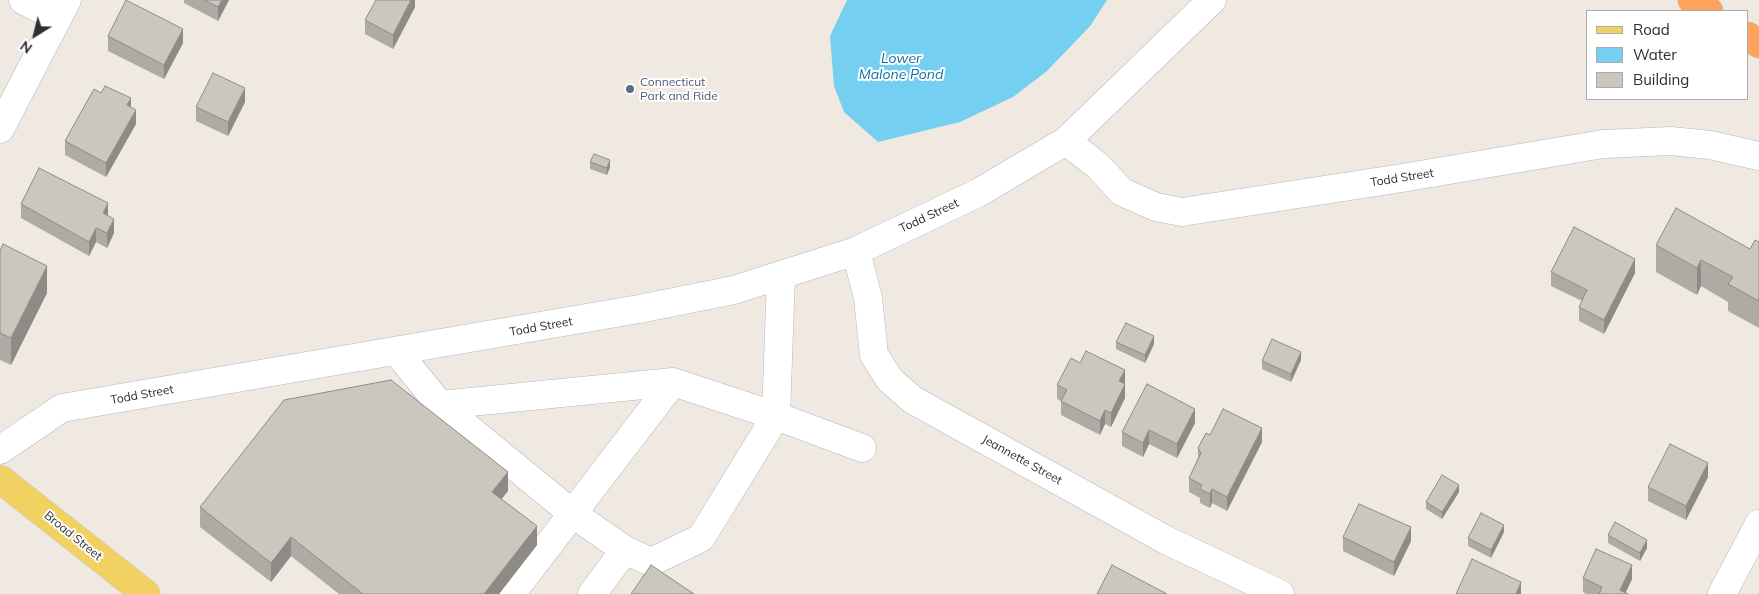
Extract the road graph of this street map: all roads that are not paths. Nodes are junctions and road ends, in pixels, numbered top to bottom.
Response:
1 (23, 0) edge
2 (1212, 0) edge
3 (1692, 0) edge
4 (62, 9) edge
5 (1707, 10) edge
6 (0, 129) edge
7 (1066, 141) junction
8 (1759, 156) edge
9 (856, 251) junction
10 (781, 276) junction
11 (397, 352) junction
12 (673, 382) junction
13 (440, 405) junction
14 (776, 416) junction
15 (862, 448) dead end
16 (0, 450) edge
17 (0, 479) edge
18 (573, 514) junction
19 (1759, 524) edge
20 (625, 550) junction
21 (146, 594) edge
22 (511, 594) edge
23 (592, 594) edge
24 (1280, 594) edge
25 (1722, 594) edge

1 - 4 street
2 - 7 street, Todd Street
3 - 5 highway
4 - 6 street
7 - 8 street, Todd Street
7 - 9 street, Todd Street
9 - 10 street, Todd Street
9 - 24 street, Jeannette Street
10 - 11 street, Todd Street
10 - 14 street
11 - 13 street
11 - 16 street, Todd Street
12 - 13 street
12 - 14 street
12 - 18 street
13 - 18 street
14 - 15 street
14 - 20 street
17 - 21 main road, Broad Street
18 - 20 street
18 - 22 street
19 - 25 street
20 - 23 street

